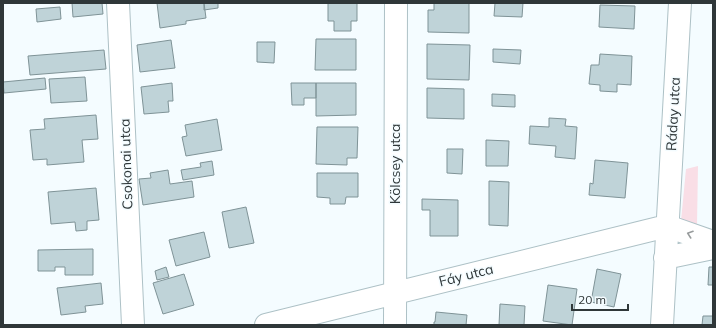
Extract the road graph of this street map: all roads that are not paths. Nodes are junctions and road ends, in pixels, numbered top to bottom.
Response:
1 (118, 3) edge
2 (396, 3) edge
3 (680, 3) edge
4 (667, 226) junction
5 (713, 242) edge
6 (713, 248) edge
7 (665, 258) junction
8 (395, 293) junction
9 (133, 325) edge
10 (266, 325) edge
11 (395, 325) edge
12 (662, 325) edge

1 - 9 street, Csokonai utca
2 - 8 street, Kölcsey utca
3 - 4 street, Ráday utca
5 -> 4 street
4 - 7 street, Ráday utca
4 - 8 street, Fáy utca
6 - 7 street
7 - 12 street, Ráday utca
8 - 10 street, Fáy utca
8 - 11 street, Kölcsey utca

